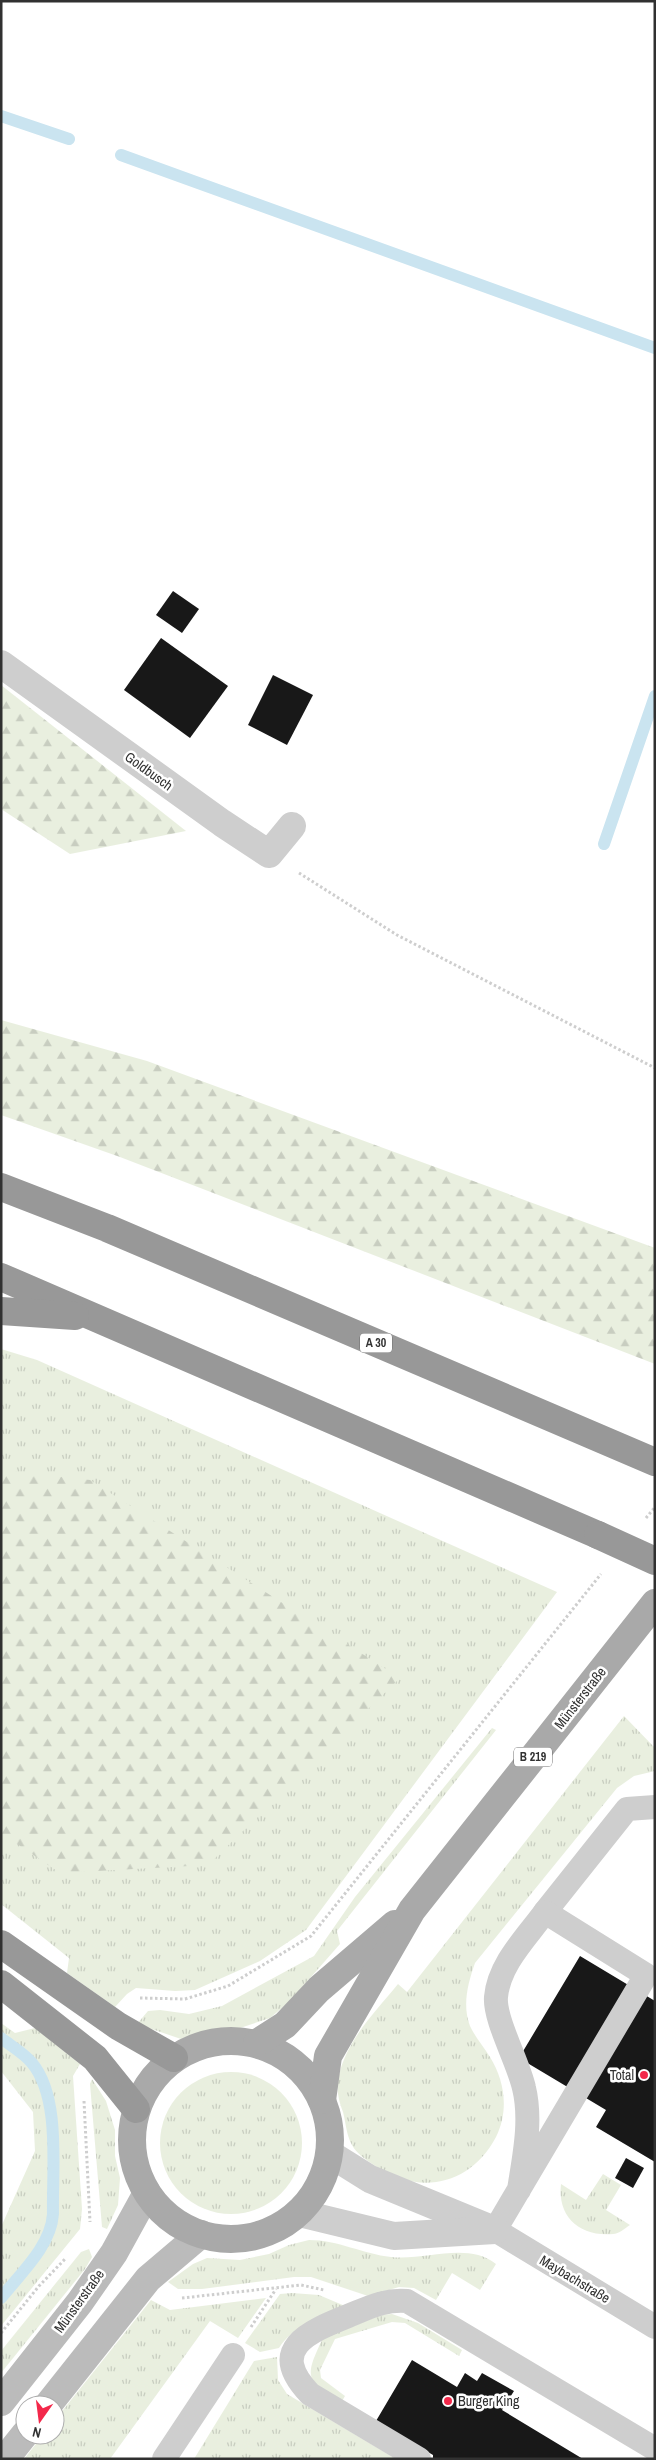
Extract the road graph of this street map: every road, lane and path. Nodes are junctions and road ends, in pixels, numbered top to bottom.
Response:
1 (1, 664) edge
2 (292, 826) dead end
3 (269, 854) junction
4 (655, 1068) edge
5 (1, 1187) edge
6 (1, 1277) edge
7 (1, 1310) edge
8 (94, 1317) junction
9 (649, 1460) edge
10 (655, 1507) edge
11 (642, 1523) dead end
12 (655, 1561) edge
13 (605, 1570) dead end
14 (655, 1603) edge
15 (655, 1807) edge
16 (412, 1910) junction
17 (545, 1912) junction
18 (1, 1944) edge
19 (650, 1978) edge
20 (1, 1984) edge
21 (118, 2026) junction
22 (257, 2043) junction
23 (95, 2058) junction
24 (174, 2058) junction
25 (322, 2100) junction
26 (136, 2109) junction
27 (330, 2154) junction
28 (520, 2190) junction
29 (147, 2192) junction
30 (299, 2212) junction
31 (495, 2230) junction
32 (201, 2234) junction
33 (71, 2252) dead end
34 (114, 2253) junction
35 (148, 2279) junction
36 (277, 2288) junction
37 (363, 2310) junction
38 (652, 2320) edge
39 (1, 2333) edge
40 (232, 2355) joint
41 (56, 2395) edge
42 (1, 2402) edge
43 (17, 2445) edge
44 (655, 2449) edge
45 (6, 2459) edge
46 (164, 2459) edge
47 (419, 2459) edge

1 - 3 street, Goldbusch
2 - 3 street
3 - 4 path
5 - 9 highway, A 30
6 - 8 highway
7 - 8 highway
8 - 12 highway, bridge
10 - 11 path
13 - 21 path
14 - 16 main road, Münsterstraße / B 219
15 - 17 lane
16 - 22 main road, Münsterstraße / B 219
16 - 25 main road, Münsterstraße / B 219
17 - 19 lane
17 - 28 lane
18 - 21 highway
19 - 28 lane
20 - 23 highway
21 - 24 highway
22 - 24 main road
22 - 25 main road
23 - 26 highway
23 - 34 path
24 - 26 main road
25 - 27 main road
26 - 29 main road
27 - 30 main road
27 - 31 street
28 - 31 lane
29 - 32 main road
29 - 34 main road, Münsterstraße
30 - 31 street
30 - 32 main road
31 - 38 lane, Maybachstraße
32 - 35 main road
33 - 39 path
34 - 42 main road, Münsterstraße
35 - 36 path
35 - 41 main road
36 - 37 path
36 - 40 path
37 - 44 lane
37 - 47 lane
40 - 46 lane
43 - 45 main road

